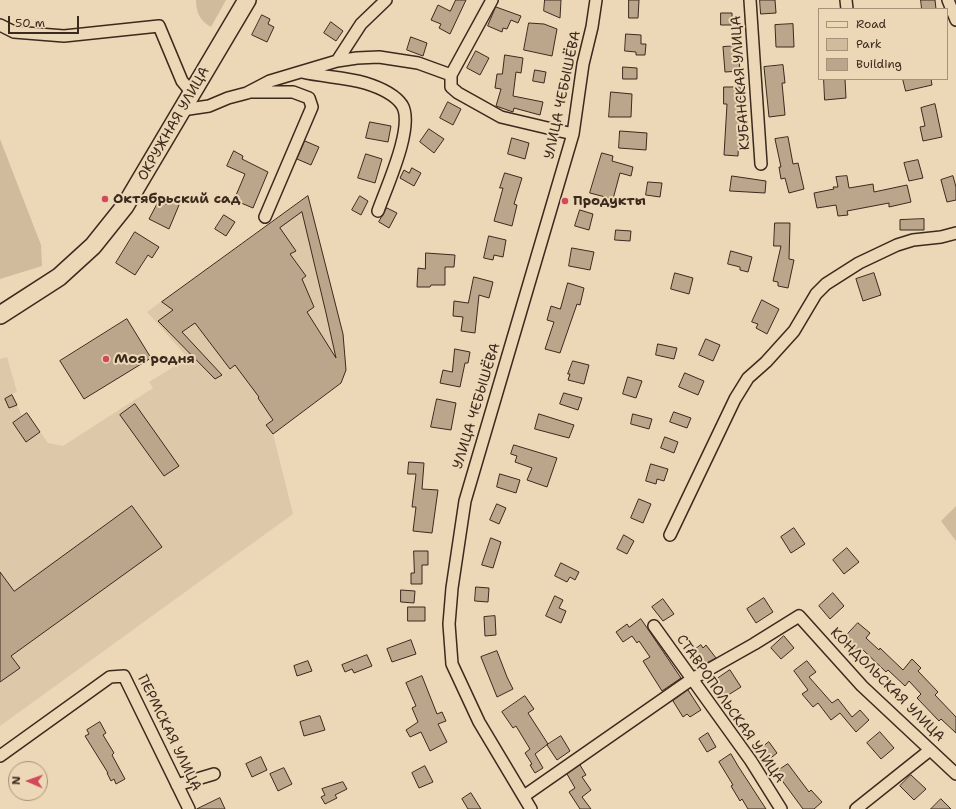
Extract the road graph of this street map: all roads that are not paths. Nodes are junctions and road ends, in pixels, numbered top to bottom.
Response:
1 (247, 0) edge
2 (386, 0) edge
3 (492, 0) edge
4 (596, 0) edge
5 (750, 0) edge
6 (948, 0) edge
7 (956, 20) edge
8 (0, 25) edge
9 (337, 61) junction
10 (301, 72) junction
11 (451, 75) junction
12 (192, 93) junction
13 (247, 93) junction
14 (182, 110) junction
15 (573, 134) junction
16 (761, 164) dead end
17 (378, 211) dead end
18 (265, 217) dead end
19 (956, 233) edge
20 (0, 315) edge
21 (670, 535) dead end
22 (654, 626) dead end
23 (692, 679) junction
24 (930, 750) junction
25 (0, 756) edge
26 (214, 774) dead end
27 (956, 774) edge
28 (177, 785) junction
29 (524, 796) junction
30 (189, 809) edge
31 (531, 809) edge
32 (780, 809) edge
33 (856, 809) edge

1 - 12 main road, ОКРУЖНАЯ УЛИЦА
2 - 9 street
3 - 11 street
4 - 15 street, УЛИЦА ЧЕБЫШЁВА
5 - 16 street, КУБАНСКАЯ УЛИЦА
6 - 7 street
8 - 12 street
9 - 10 street
9 - 11 street
10 - 13 street
10 - 17 street
11 - 15 street
12 - 14 main road, ОКРУЖНАЯ УЛИЦА
13 - 14 street
13 - 18 street
14 - 20 main road, ОКРУЖНАЯ УЛИЦА
15 - 29 street, УЛИЦА ЧЕБЫШЁВА
19 - 21 street
22 - 23 street, СТАВРОПОЛЬСКАЯ УЛИЦА
23 - 24 street, КОНДОЛЬСКАЯ УЛИЦА
23 - 29 street
23 - 32 street, СТАВРОПОЛЬСКАЯ УЛИЦА
24 - 27 street, КОНДОЛЬСКАЯ УЛИЦА
24 - 33 street
25 - 28 street, ПЕРМСКАЯ УЛИЦА
26 - 28 street
28 - 30 street, ПЕРМСКАЯ УЛИЦА
29 - 31 street, УЛИЦА ЧЕБЫШЁВА

